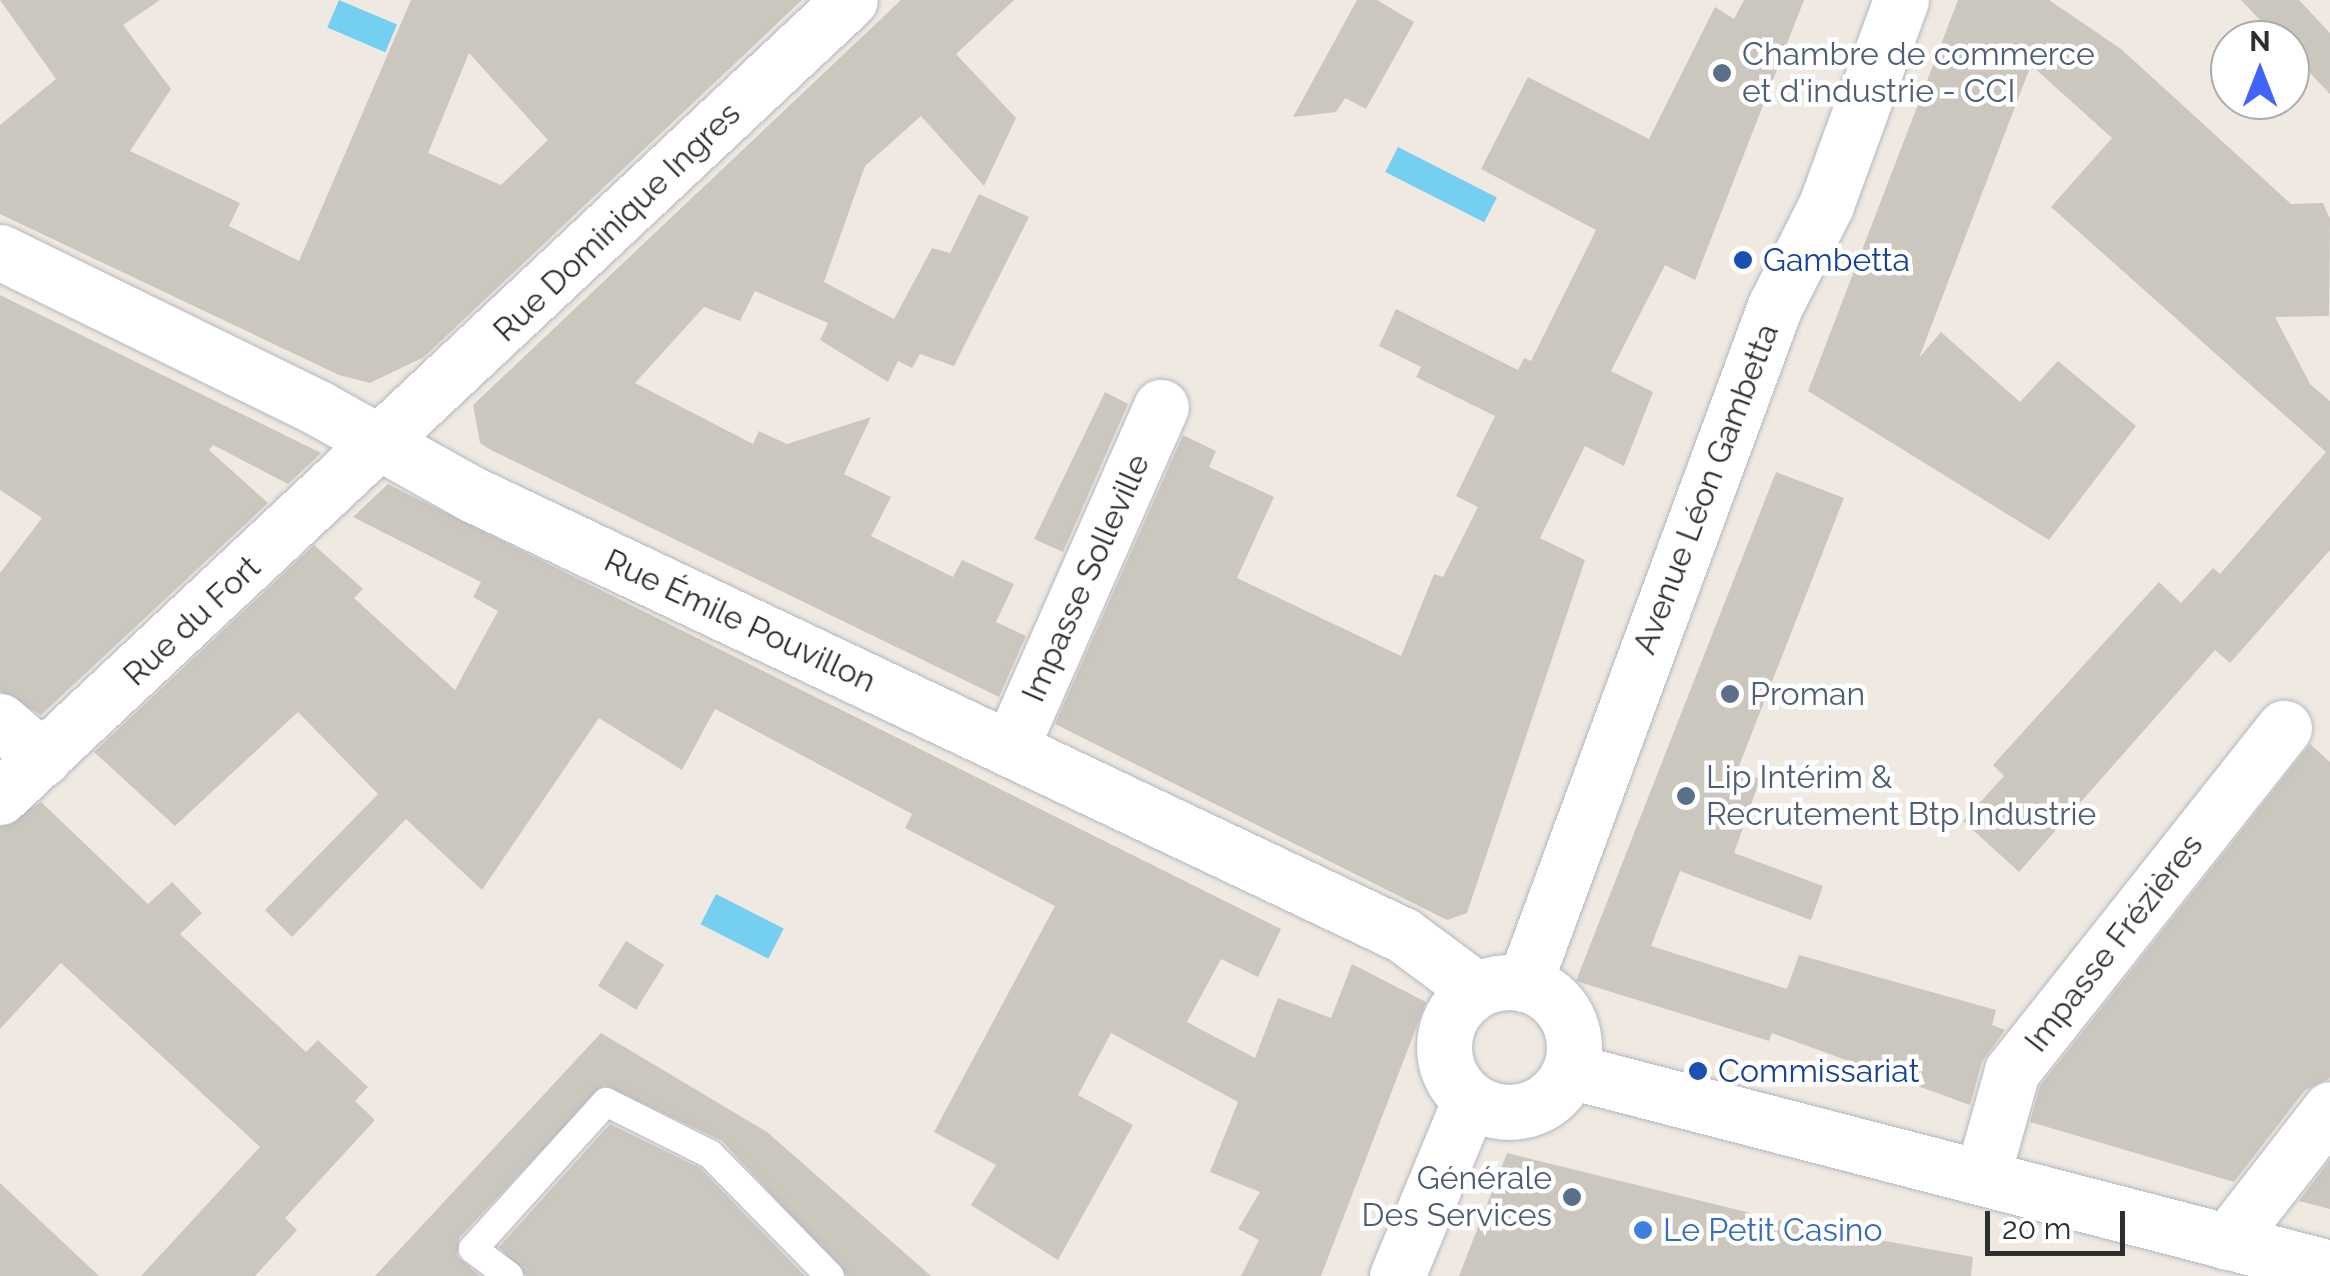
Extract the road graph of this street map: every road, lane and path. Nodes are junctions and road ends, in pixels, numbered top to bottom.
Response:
1 (850, 0) edge
2 (1901, 0) edge
3 (0, 252) edge
4 (1161, 407) dead end
5 (384, 444) junction
6 (0, 720) edge
7 (2284, 728) dead end
8 (1010, 748) junction
9 (43, 758) junction
10 (0, 798) edge
11 (1500, 987) junction
12 (1570, 1072) junction
13 (1470, 1100) junction
14 (2330, 1109) edge
15 (1982, 1178) junction
16 (2227, 1242) junction
17 (2330, 1268) edge
18 (509, 1276) edge
19 (830, 1276) edge
20 (1398, 1276) edge

1 - 5 street, Rue Dominique Ingres
2 - 11 street, Avenue Léon Gambetta
3 - 5 street, Rue Émile Pouvillon
4 - 8 street, Impasse Solleville
5 - 8 street, Rue Émile Pouvillon
5 - 9 street, Rue du Fort
6 - 9 street
7 - 15 street, Impasse Frézières
8 - 11 street, Rue Émile Pouvillon
9 - 10 street, Rue du Fort
11 - 12 street
11 - 13 street, Avenue Léon Gambetta
12 - 13 street
12 - 15 street
13 - 20 street
14 - 16 street
15 - 16 street
16 - 17 street
18 - 19 lane

